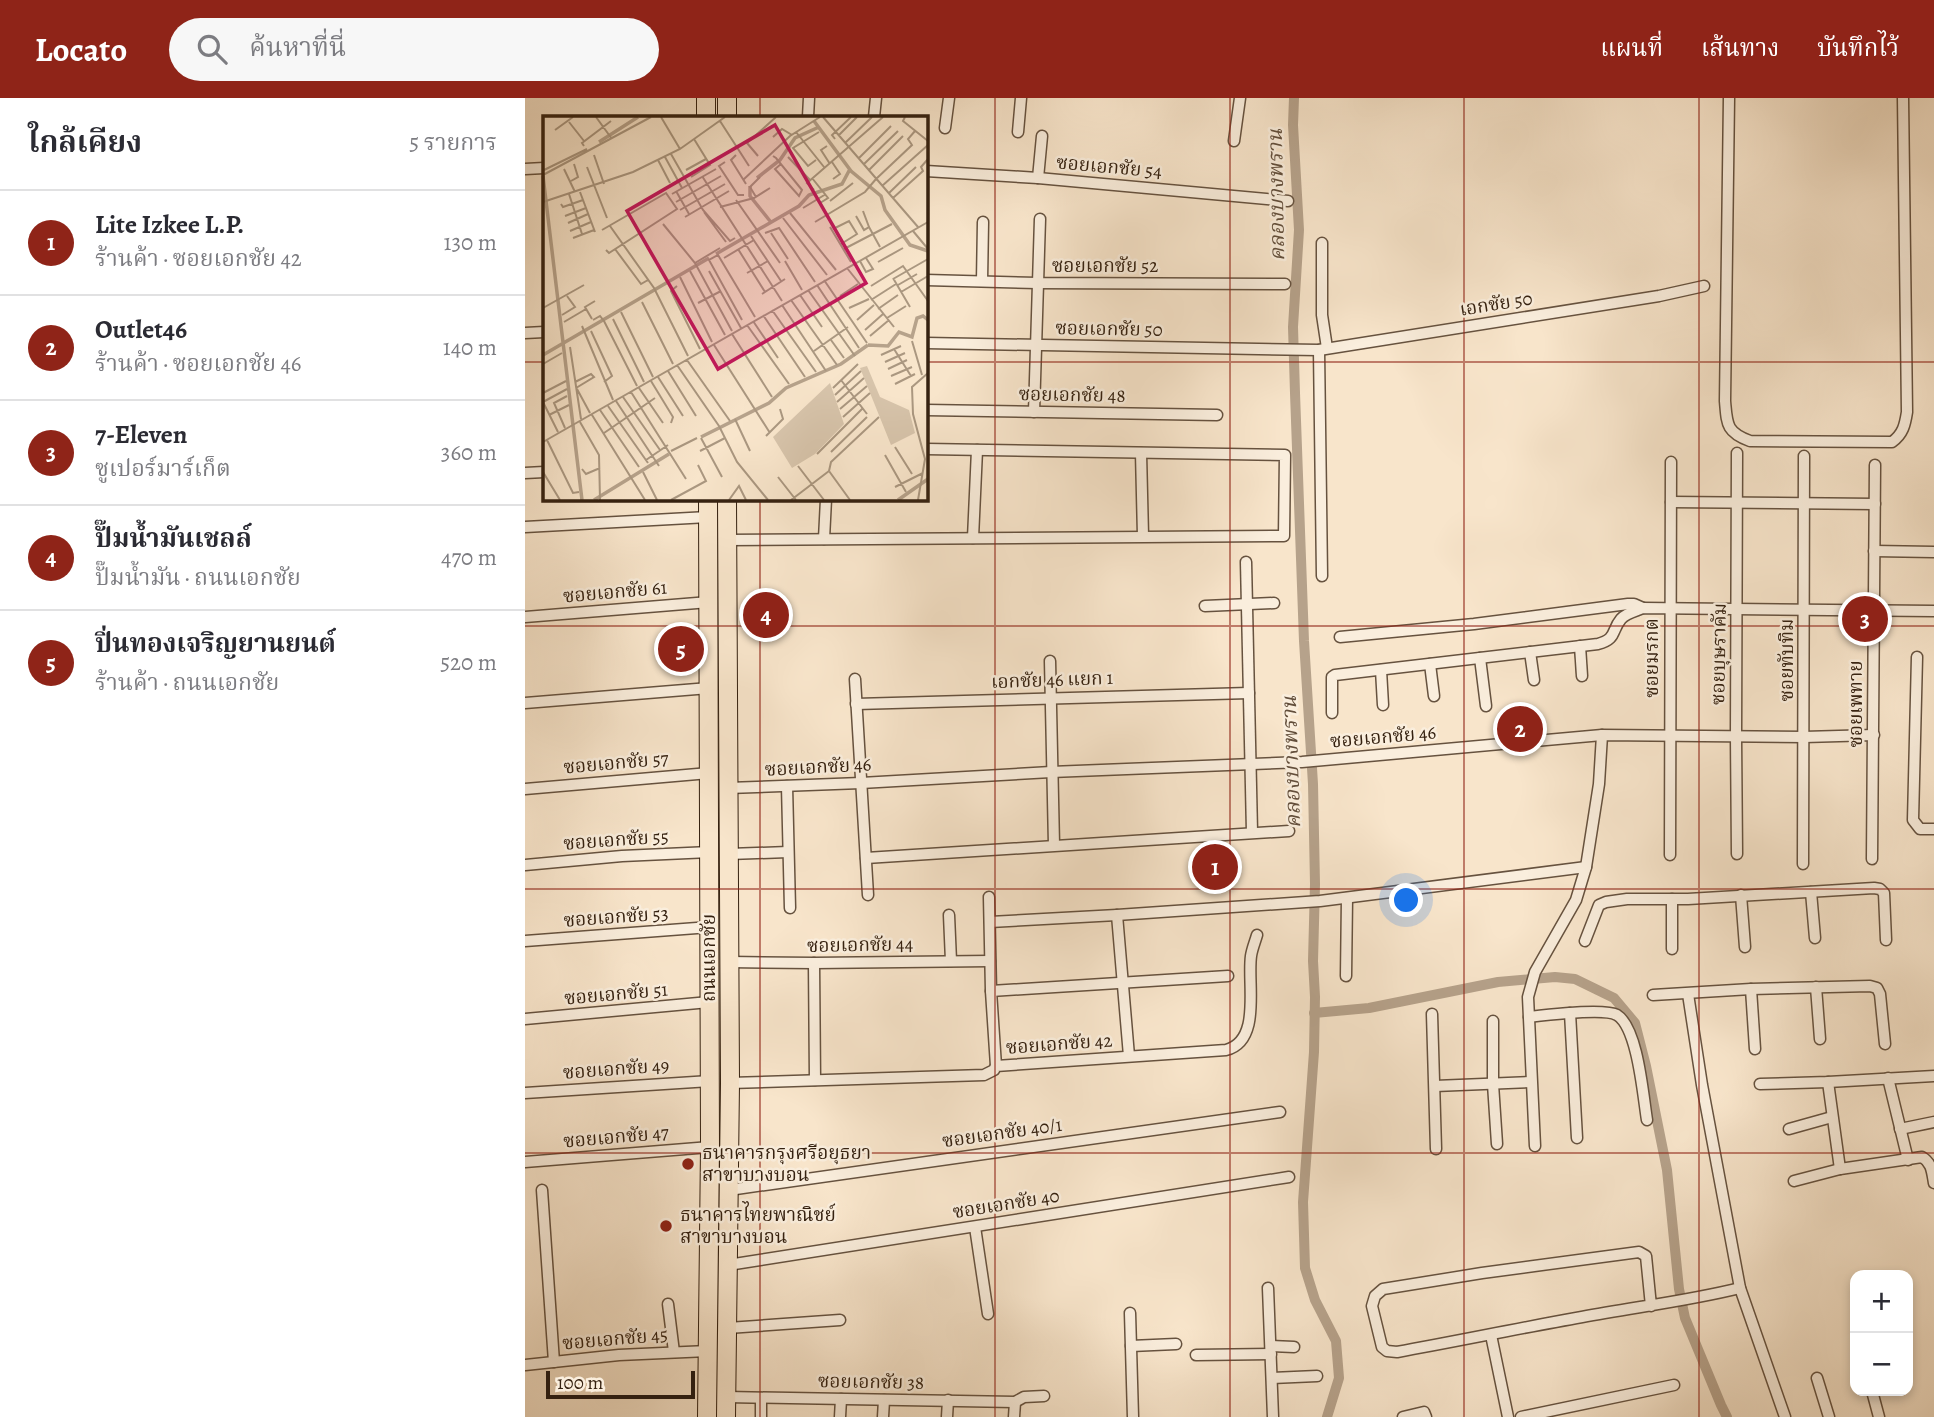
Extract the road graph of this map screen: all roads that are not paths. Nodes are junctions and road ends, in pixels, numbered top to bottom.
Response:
1 (706, 98) edge
2 (727, 98) edge
3 (809, 98) edge
4 (876, 98) edge
5 (949, 98) edge
6 (1021, 98) edge
7 (1240, 98) edge
8 (1729, 98) edge
9 (1903, 98) edge
10 (706, 116) edge
11 (727, 116) edge
12 (807, 116) edge
13 (874, 116) edge
14 (945, 128) dead end
15 (1018, 132) dead end
16 (1042, 136) dead end
17 (1234, 141) dead end
18 (543, 168) edge
19 (525, 169) edge
20 (927, 171) edge
21 (1038, 178) junction
22 (1288, 201) dead end
23 (1040, 219) dead end
24 (982, 222) dead end
25 (1322, 243) dead end
26 (927, 280) edge
27 (982, 281) junction
28 (1037, 283) junction
29 (1285, 284) dead end
30 (1704, 286) dead end
31 (543, 332) edge
32 (525, 333) edge
33 (927, 343) edge
34 (1035, 345) junction
35 (1318, 350) junction
36 (1292, 351) joint
37 (927, 410) edge
38 (1034, 412) junction
39 (1217, 415) dead end
40 (927, 449) edge
41 (978, 450) junction
42 (1141, 453) junction
43 (1737, 453) dead end
44 (1804, 456) dead end
45 (1671, 462) dead end
46 (1875, 465) dead end
47 (543, 472) edge
48 (525, 473) edge
49 (727, 500) edge
50 (826, 500) edge
51 (1671, 502) junction
52 (1737, 502) junction
53 (1804, 502) junction
54 (1875, 504) junction
55 (708, 508) edge
56 (525, 527) edge
57 (1143, 536) junction
58 (974, 537) junction
59 (824, 538) junction
60 (727, 540) junction
61 (1874, 551) junction
62 (1934, 552) edge
63 (1245, 562) dead end
64 (1322, 576) dead end
65 (709, 602) junction
66 (1274, 603) dead end
67 (1247, 604) junction
68 (1205, 606) dead end
69 (1643, 608) junction
70 (1670, 609) junction
71 (1737, 609) junction
72 (1804, 610) junction
73 (1873, 611) junction
74 (1934, 611) edge
75 (525, 617) edge
76 (1340, 637) dead end
77 (1580, 646) junction
78 (1530, 652) junction
79 (1917, 657) dead end
80 (1480, 659) junction
81 (1050, 661) dead end
82 (1430, 664) junction
83 (1381, 670) junction
84 (1582, 676) dead end
85 (855, 679) dead end
86 (1534, 680) dead end
87 (709, 688) junction
88 (1249, 693) junction
89 (1434, 696) dead end
90 (1051, 698) junction
91 (525, 703) edge
92 (856, 704) junction
93 (1383, 705) dead end
94 (1486, 706) dead end
95 (1332, 713) dead end
96 (1602, 735) junction
97 (1874, 735) junction
98 (1669, 736) junction
99 (1735, 737) junction
100 (1804, 737) junction
101 (1251, 763) junction
102 (1051, 772) junction
103 (709, 773) junction
104 (861, 783) junction
105 (787, 786) junction
106 (728, 788) junction
107 (525, 789) edge
108 (1934, 829) edge
109 (1289, 831) dead end
110 (1252, 832) junction
111 (1054, 845) junction
112 (710, 852) junction
113 (788, 852) junction
114 (729, 854) junction
115 (1737, 854) dead end
116 (1670, 855) dead end
117 (866, 858) junction
118 (1872, 859) dead end
119 (1803, 864) dead end
120 (525, 865) edge
121 (1586, 867) junction
122 (1811, 892) junction
123 (869, 895) dead end
124 (1741, 895) junction
125 (989, 897) dead end
126 (1347, 898) junction
127 (1576, 900) junction
128 (1672, 900) junction
129 (1599, 905) junction
130 (790, 908) dead end
131 (949, 915) dead end
132 (1117, 915) junction
133 (991, 922) junction
134 (710, 927) junction
135 (1257, 935) dead end
136 (1815, 938) dead end
137 (1886, 940) dead end
138 (525, 941) edge
139 (1585, 941) dead end
140 (1745, 947) dead end
141 (1672, 949) dead end
142 (951, 961) junction
143 (990, 961) junction
144 (710, 962) junction
145 (730, 962) junction
146 (814, 963) junction
147 (1228, 976) dead end
148 (1346, 976) dead end
149 (1123, 982) junction
150 (1816, 987) junction
151 (1751, 989) junction
152 (991, 991) junction
153 (1688, 994) junction
154 (1653, 995) dead end
155 (709, 1002) junction
156 (1570, 1013) junction
157 (1432, 1014) dead end
158 (1529, 1017) junction
159 (525, 1019) edge
160 (1493, 1021) dead end
161 (1820, 1038) dead end
162 (1885, 1044) dead end
163 (1755, 1049) dead end
164 (1129, 1056) junction
165 (996, 1066) junction
166 (1934, 1076) edge
167 (1888, 1078) junction
168 (815, 1080) junction
169 (710, 1081) junction
170 (1531, 1082) junction
171 (1828, 1082) junction
172 (730, 1083) junction
173 (1493, 1084) junction
174 (1760, 1084) dead end
175 (1435, 1086) junction
176 (525, 1093) edge
177 (1280, 1112) dead end
178 (1832, 1117) junction
179 (1647, 1120) dead end
180 (1934, 1122) edge
181 (1789, 1129) dead end
182 (1900, 1129) junction
183 (1577, 1138) dead end
184 (1497, 1144) dead end
185 (1535, 1146) dead end
186 (710, 1147) junction
187 (1436, 1149) dead end
188 (1908, 1160) junction
189 (525, 1162) edge
190 (1932, 1166) edge
191 (1840, 1169) junction
192 (1289, 1177) dead end
193 (1794, 1181) dead end
194 (1934, 1183) edge
195 (542, 1190) dead end
196 (729, 1190) junction
197 (975, 1227) junction
198 (728, 1265) junction
199 (1268, 1288) dead end
200 (1740, 1288) junction
201 (668, 1304) dead end
202 (1651, 1306) junction
203 (1130, 1313) dead end
204 (988, 1314) dead end
205 (841, 1320) dead end
206 (728, 1328) junction
207 (1491, 1335) junction
208 (1176, 1344) dead end
209 (1131, 1346) junction
210 (1294, 1347) dead end
211 (1271, 1350) junction
212 (708, 1351) junction
213 (674, 1352) junction
214 (1196, 1355) dead end
215 (554, 1362) junction
216 (525, 1365) edge
217 (1317, 1376) dead end
218 (1272, 1378) junction
219 (1817, 1378) dead end
220 (1674, 1385) dead end
221 (1044, 1396) dead end
222 (1873, 1396) edge
223 (727, 1397) junction
224 (761, 1398) junction
225 (841, 1399) junction
226 (884, 1400) junction
227 (948, 1401) junction
228 (1014, 1402) junction
229 (706, 1417) edge
230 (726, 1417) edge
231 (761, 1417) edge
232 (840, 1417) edge
233 (884, 1417) edge
234 (947, 1417) edge
235 (1014, 1417) edge
236 (1133, 1417) edge
237 (1273, 1417) edge
238 (1402, 1417) edge
239 (1426, 1417) edge
240 (1508, 1417) edge
241 (1521, 1417) edge
242 (1785, 1417) edge
243 (1829, 1417) edge
244 (1879, 1417) edge

1 - 10 main road
2 - 11 main road
3 - 12 street
4 - 13 street
5 - 14 street
6 - 15 street
7 - 17 street
8 - 9 street
16 - 21 street
18 - 19 street
20 - 21 street, ซอยเอกชัย 54
21 - 22 street, ซอยเอกชัย 54
23 - 28 street
24 - 27 street
25 - 35 street
26 - 27 street, ซอยเอกชัย 52
27 - 28 street, ซอยเอกชัย 52
28 - 29 street, ซอยเอกชัย 52
28 - 34 street
30 - 35 street, เอกชัย 50
31 - 32 street
33 - 34 street, ซอยเอกชัย 50
34 - 36 street, ซอยเอกชัย 50
34 - 38 street
35 - 36 street, เอกชัย 50
35 - 64 street
37 - 38 street, ซอยเอกชัย 48
38 - 39 street, ซอยเอกชัย 48
40 - 41 street
41 - 42 street
41 - 58 street
42 - 57 street
42 - 57 street
43 - 52 street, ซอยบุษราคัม
44 - 53 street, ซอยทับทิม
45 - 51 street, ซอยมรกต
46 - 54 street, ซอยเพทาย
47 - 48 street
49 - 60 main road, ถนนเอกชัย
50 - 59 street
51 - 52 street
51 - 70 street, ซอยมรกต
52 - 53 street
52 - 71 street, ซอยบุษราคัม
53 - 54 street
53 - 72 street, ซอยทับทิม
54 - 61 street, ซอยเพทาย
55 - 56 street
55 - 65 main road, ถนนเอกชัย
57 - 58 street
58 - 59 street
59 - 60 street
60 - 106 main road, ถนนเอกชัย
61 - 62 street
61 - 73 street, ซอยเพทาย
63 - 67 street
65 - 75 street, ซอยเอกชัย 61
65 - 87 main road, ถนนเอกชัย
66 - 67 street
67 - 68 street
67 - 88 street
69 - 70 street
69 - 76 street
69 - 77 street
70 - 71 street
70 - 98 street, ซอยมรกต
71 - 72 street
71 - 99 street, ซอยบุษราคัม
72 - 73 street
72 - 100 street, ซอยทับทิม
73 - 74 street
73 - 97 street, ซอยเพทาย
77 - 78 street
77 - 84 street
78 - 80 street
78 - 86 street
79 - 108 street
80 - 82 street
80 - 94 street
81 - 90 street
82 - 83 street
82 - 89 street
83 - 93 street
83 - 95 street
85 - 92 street
87 - 91 street
87 - 103 main road, ถนนเอกชัย
88 - 90 street, เอกชัย 46 แยก 1
88 - 101 street
90 - 92 street, เอกชัย 46 แยก 1
90 - 102 street
92 - 104 street
96 - 98 street, ซอยเอกชัย 46
96 - 101 street, ซอยเอกชัย 46
96 - 121 street
97 - 100 street, ซอยเอกชัย 46
97 - 118 street, ซอยเพทาย
98 - 99 street, ซอยเอกชัย 46
98 - 116 street, ซอยมรกต
99 - 100 street, ซอยเอกชัย 46
99 - 115 street, ซอยบุษราคัม
100 - 119 street, ซอยทับทิม
101 - 102 street, ซอยเอกชัย 46
101 - 110 street
102 - 104 street, ซอยเอกชัย 46
102 - 111 street
103 - 107 street, ซอยเอกชัย 57
103 - 112 main road, ถนนเอกชัย
104 - 105 street, ซอยเอกชัย 46
104 - 117 street
105 - 106 street, ซอยเอกชัย 46
105 - 113 street
106 - 114 main road, ถนนเอกชัย
109 - 110 street
110 - 111 street
111 - 117 street
112 - 120 street, ซอยเอกชัย 55
112 - 134 main road, ถนนเอกชัย
113 - 114 street
113 - 130 street
114 - 145 main road, ถนนเอกชัย
117 - 123 street
121 - 126 street
121 - 127 street
122 - 124 street
122 - 136 street
122 - 137 street
124 - 128 street
124 - 140 street
125 - 133 street
126 - 132 street
126 - 148 street
127 - 129 street
127 - 158 street
128 - 129 street
128 - 141 street
129 - 139 street
131 - 142 street
132 - 133 street
132 - 149 street
133 - 143 street
134 - 138 street, ซอยเอกชัย 53
134 - 144 main road, ถนนเอกชัย
135 - 164 street, ซอยเอกชัย 42
142 - 143 street, ซอยเอกชัย 44
142 - 146 street, ซอยเอกชัย 44
143 - 152 street
144 - 145 main road
144 - 155 main road, ถนนเอกชัย
145 - 146 street, ซอยเอกชัย 44
145 - 172 main road, ถนนเอกชัย
146 - 168 street
147 - 149 street
149 - 152 street
149 - 164 street
150 - 151 street
150 - 161 street
150 - 162 street
151 - 153 street
151 - 163 street
152 - 165 street
153 - 154 street
153 - 200 street
155 - 159 street, ซอยเอกชัย 51
155 - 169 main road, ถนนเอกชัย
156 - 158 street
156 - 179 street
156 - 183 street
157 - 175 street
158 - 170 street
160 - 173 street
164 - 165 street, ซอยเอกชัย 42
165 - 168 street, ซอยเอกชัย 42
166 - 167 street
167 - 171 street
167 - 182 street
168 - 172 street, ซอยเอกชัย 42
169 - 176 street, ซอยเอกชัย 49
169 - 186 main road, ถนนเอกชัย
170 - 173 street
170 - 185 street
171 - 174 street
171 - 178 street
172 - 196 main road, ถนนเอกชัย
173 - 175 street
173 - 184 street
175 - 187 street
177 - 196 street, ซอยเอกชัย 40/1
178 - 181 street
178 - 191 street
180 - 182 street
182 - 188 street
186 - 189 street, ซอยเอกชัย 47
186 - 212 main road, ถนนเอกชัย
188 - 190 street
188 - 191 street
190 - 194 street
191 - 193 street
192 - 197 street, ซอยเอกชัย 40
195 - 215 street
196 - 198 main road, ถนนเอกชัย
197 - 198 street, ซอยเอกชัย 40
197 - 204 street
198 - 206 main road, ถนนเอกชัย
199 - 211 street
200 - 202 street
200 - 242 street
201 - 213 street
202 - 207 street
202 - 207 street
203 - 209 street
205 - 206 street
206 - 223 main road, ถนนเอกชัย
207 - 240 street
208 - 209 street
209 - 236 street
210 - 211 street
211 - 214 street
211 - 218 street
212 - 213 street, ซอยเอกชัย 45
212 - 229 main road, ถนนเอกชัย
213 - 215 street, ซอยเอกชัย 45
215 - 216 street, ซอยเอกชัย 45
217 - 218 street
218 - 237 street
219 - 243 street
220 - 241 street
221 - 228 street, ซอยเอกชัย 38
222 - 244 street
223 - 224 street, ซอยเอกชัย 38
223 - 230 main road, ถนนเอกชัย
224 - 225 street, ซอยเอกชัย 38
224 - 231 street
225 - 226 street, ซอยเอกชัย 38
225 - 232 street
226 - 227 street, ซอยเอกชัย 38
226 - 233 street
227 - 228 street, ซอยเอกชัย 38
227 - 234 street
228 - 235 street
238 - 239 street

